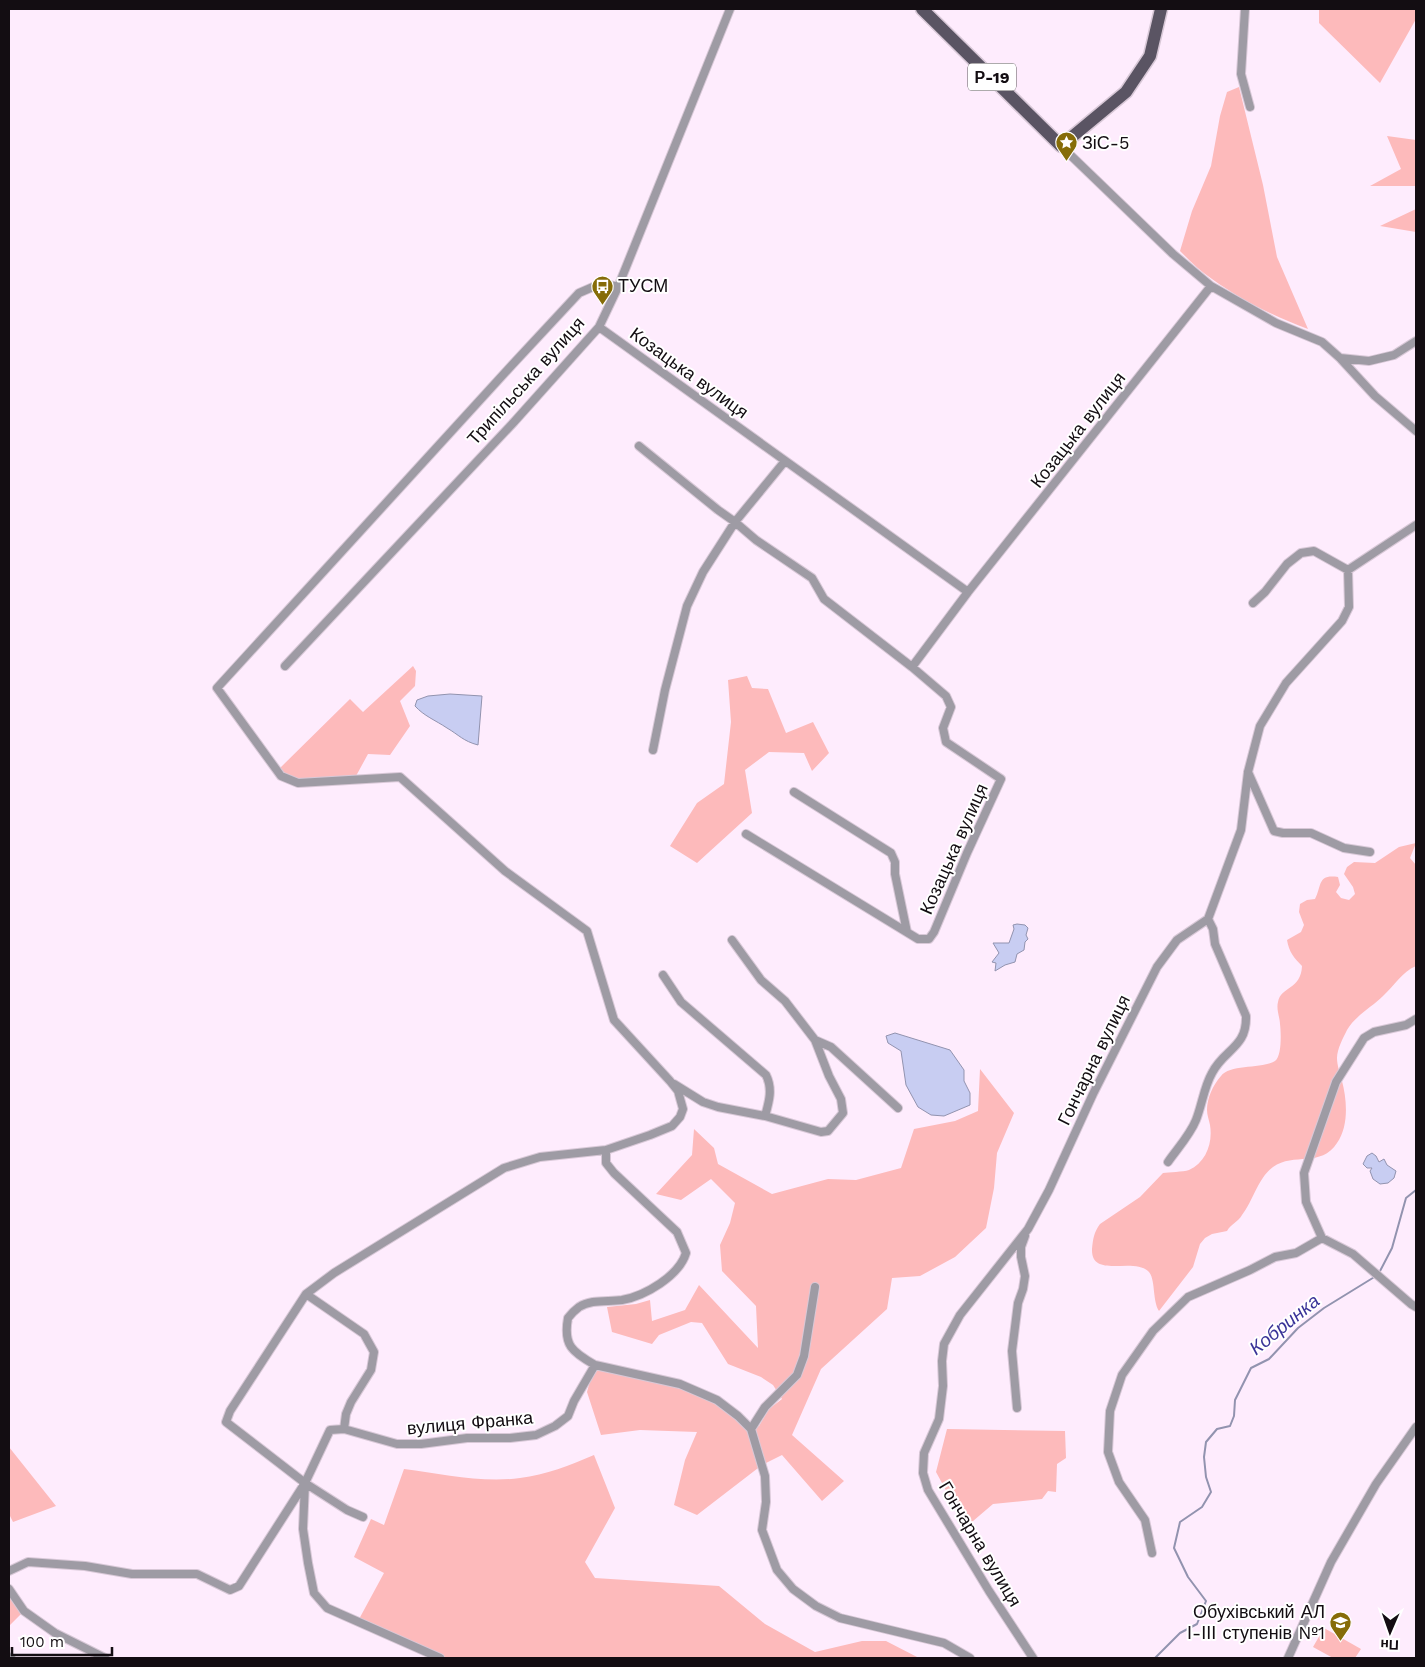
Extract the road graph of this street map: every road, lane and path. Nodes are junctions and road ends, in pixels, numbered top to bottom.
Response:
1 (730, 9) edge
2 (922, 9) edge
3 (1161, 9) edge
4 (1245, 9) edge
5 (1250, 107) dead end
6 (1061, 146) junction
7 (1210, 286) junction
8 (618, 287) junction
9 (599, 327) junction
10 (1416, 341) edge
11 (1340, 358) junction
12 (1416, 431) edge
13 (639, 446) dead end
14 (785, 461) junction
15 (735, 522) junction
16 (1416, 525) edge
17 (1348, 570) junction
18 (968, 592) junction
19 (1253, 603) dead end
20 (285, 666) dead end
21 (912, 667) junction
22 (653, 750) dead end
23 (1248, 772) junction
24 (794, 792) dead end
25 (746, 834) dead end
26 (1370, 852) dead end
27 (1208, 919) junction
28 (907, 932) junction
29 (732, 940) dead end
30 (663, 975) dead end
31 (1416, 1019) edge
32 (815, 1040) junction
33 (670, 1081) junction
34 (898, 1108) dead end
35 (766, 1116) junction
36 (606, 1150) junction
37 (1168, 1162) dead end
38 (1028, 1229) junction
39 (1322, 1238) junction
40 (815, 1287) dead end
41 (306, 1294) junction
42 (1416, 1307) edge
43 (595, 1365) junction
44 (1017, 1408) dead end
45 (1416, 1427) edge
46 (344, 1429) junction
47 (751, 1429) junction
48 (304, 1483) junction
49 (363, 1517) dead end
50 (1152, 1553) dead end
51 (9, 1571) edge
52 (9, 1589) edge
53 (105, 1658) edge
54 (440, 1658) edge
55 (970, 1658) edge
56 (1033, 1658) edge
57 (1288, 1658) edge

1 - 8 street, Трипільська вулиця
2 - 6 main road, Р-19
3 - 6 main road
4 - 5 street
6 - 7 street
7 - 11 street
7 - 18 street, Козацька вулиця
8 - 9 street, Трипільська вулиця
8 - 33 street
9 - 14 street, Козацька вулиця
9 - 20 street, Трипільська вулиця
10 - 11 street
11 - 12 street
13 - 15 street, Козацька вулиця
14 - 15 street
14 - 18 street, Козацька вулиця
15 - 21 street, Козацька вулиця
15 - 22 street
16 - 17 street
17 - 19 street
17 - 23 street
18 - 21 street, Козацька вулиця
21 - 28 street, Козацька вулиця
23 - 26 street
23 - 27 street
24 - 28 street
25 - 28 street
27 - 37 street
27 - 38 street, Гончарна вулиця
29 - 32 street
30 - 35 street
31 - 39 street
32 - 34 street
32 - 35 street
33 - 35 street
33 - 36 street
36 - 41 street
36 - 43 street
38 - 44 street, Гончарна вулиця
38 - 56 street, Гончарна вулиця
39 - 42 street
39 - 50 street
40 - 47 street
41 - 46 street
41 - 48 street
43 - 46 street, вулиця Франка
43 - 47 street
45 - 57 street
46 - 48 street
47 - 55 street
48 - 49 street
48 - 51 street
48 - 54 street
52 - 53 street

